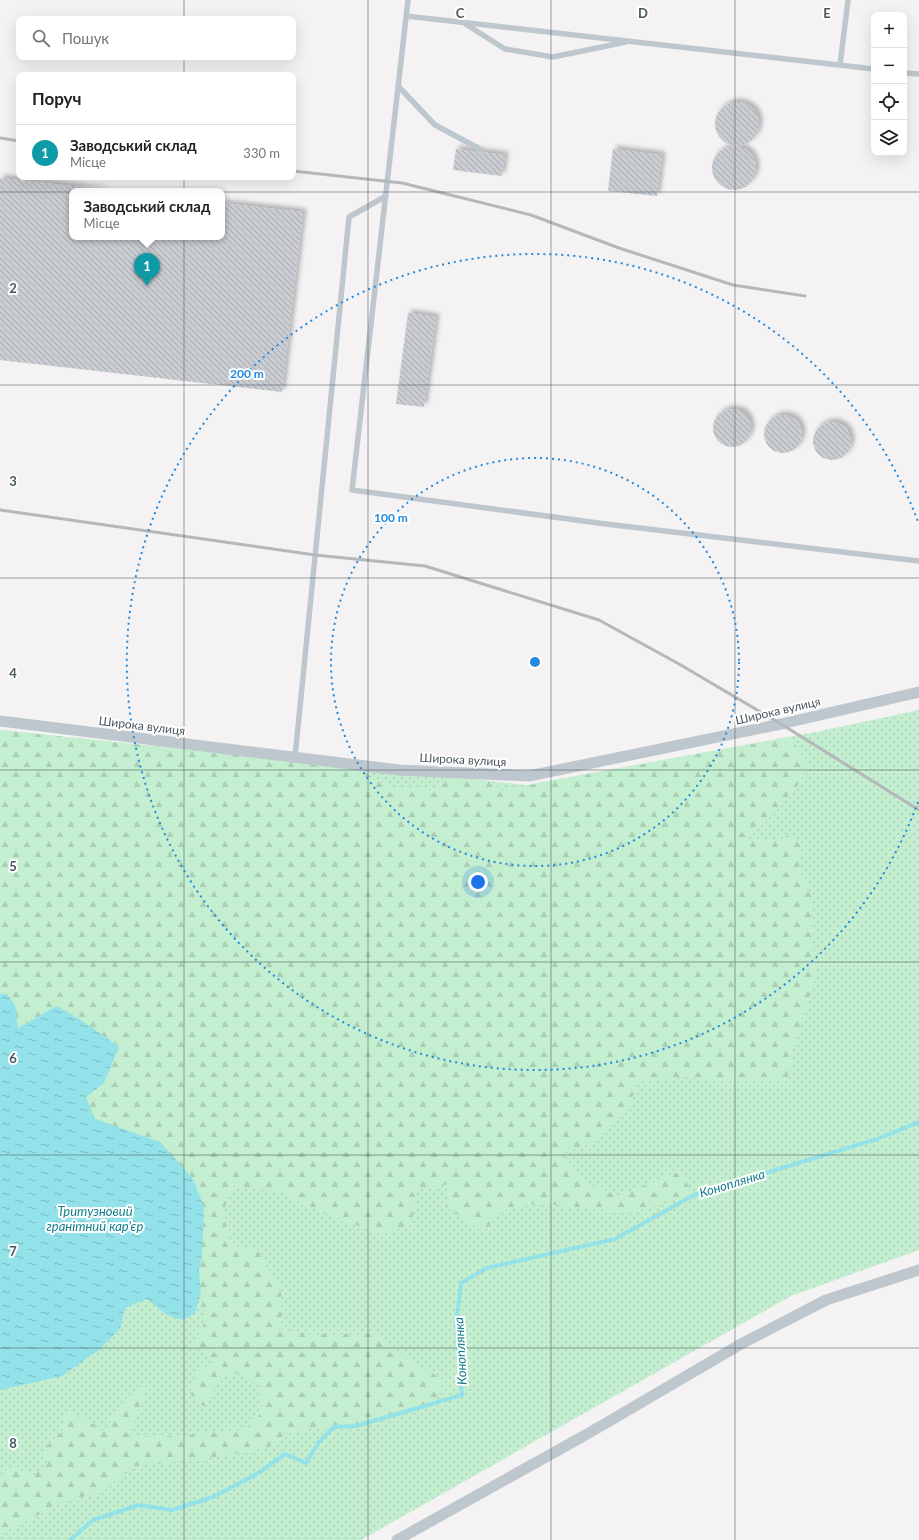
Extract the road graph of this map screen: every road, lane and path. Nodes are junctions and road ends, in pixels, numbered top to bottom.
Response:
1 (408, 0) edge
2 (848, 0) edge
3 (406, 16) junction
4 (462, 22) junction
5 (631, 41) junction
6 (840, 65) junction
7 (871, 69) edge
8 (907, 73) edge
9 (919, 74) edge
10 (398, 86) junction
11 (482, 150) dead end
12 (386, 196) junction
13 (919, 561) edge
14 (919, 692) edge
15 (0, 721) edge
16 (295, 757) junction
17 (919, 1270) edge
18 (397, 1540) edge

1 - 3 lane
2 - 6 lane
3 - 4 lane
3 - 10 lane
4 - 5 lane
4 - 5 lane
5 - 6 lane
6 - 7 lane
8 - 9 lane
10 - 11 lane
10 - 12 lane
12 - 13 lane
12 - 16 lane
14 - 16 street, Широка вулиця
15 - 16 street, Широка вулиця
17 - 18 street

